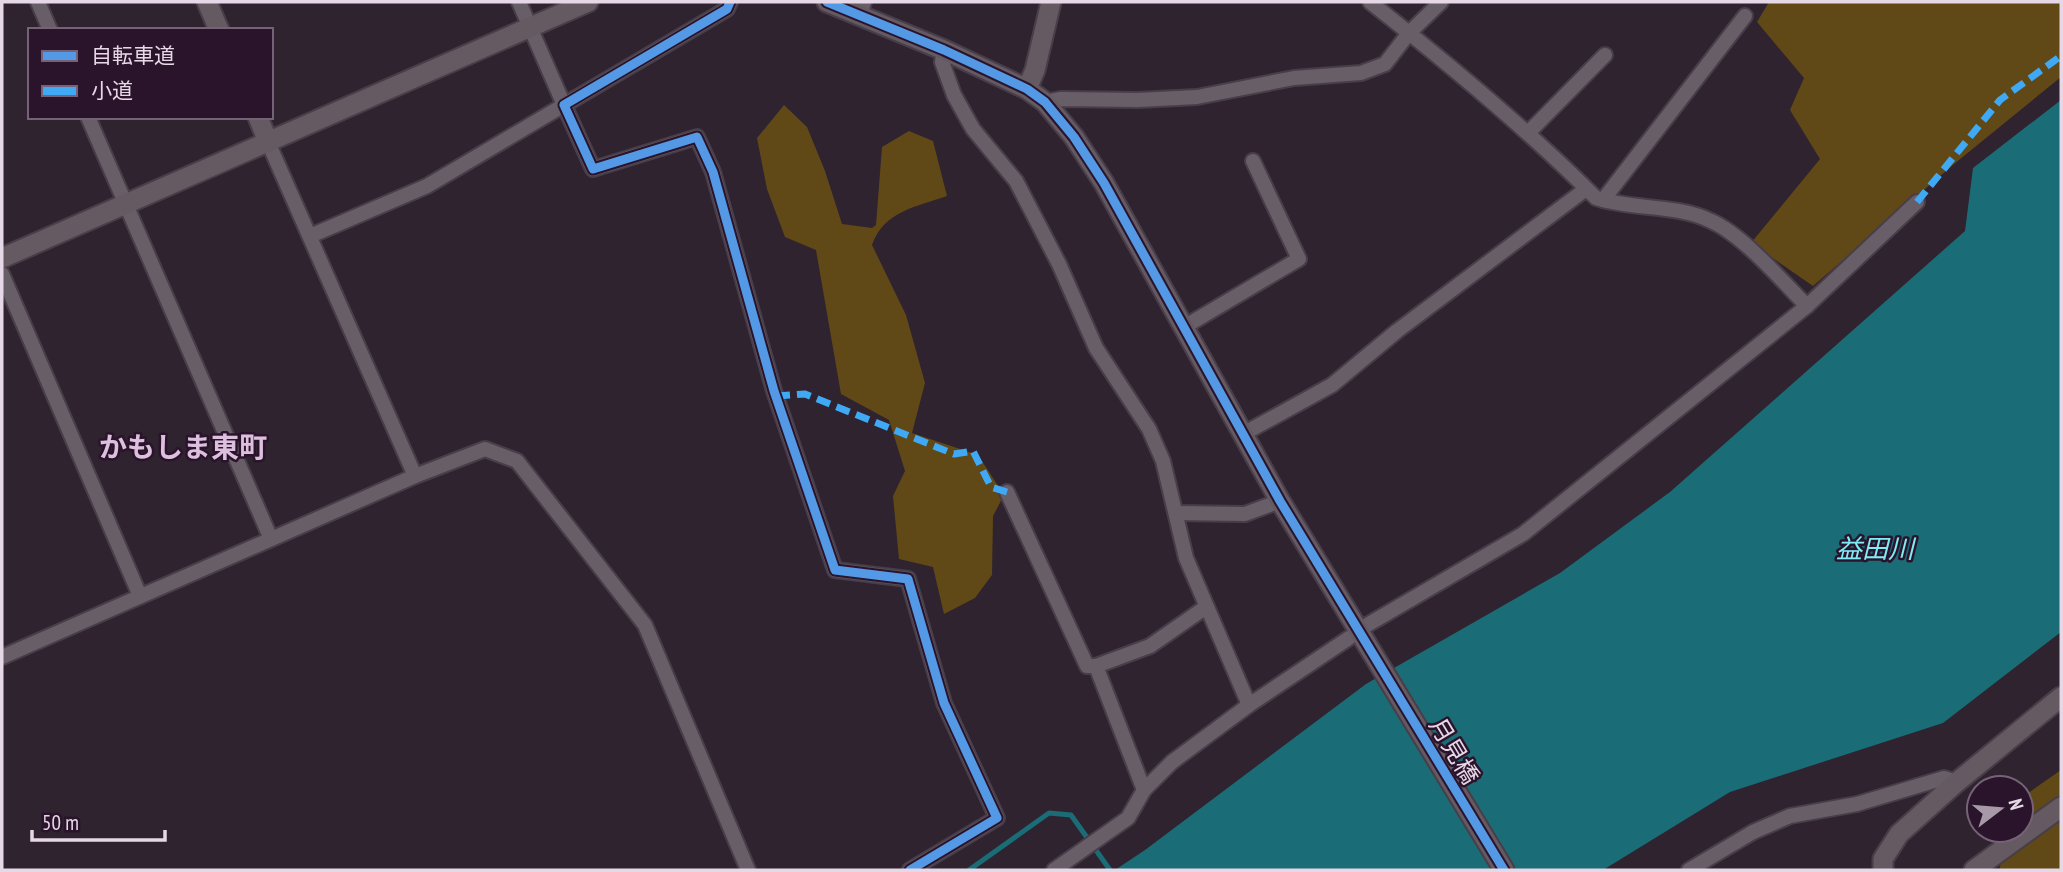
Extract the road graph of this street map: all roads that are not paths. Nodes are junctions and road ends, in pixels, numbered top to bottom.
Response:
1 (38, 2) edge
2 (206, 2) edge
3 (519, 2) edge
4 (588, 2) edge
5 (730, 2) edge
6 (827, 2) edge
7 (1051, 2) edge
8 (1370, 2) edge
9 (1441, 2) edge
10 (862, 9) edge
11 (1745, 16) dead end
12 (530, 27) junction
13 (49, 28) edge
14 (218, 28) edge
15 (1409, 33) junction
16 (944, 50) junction
17 (1605, 55) dead end
18 (1027, 89) junction
19 (1045, 102) junction
20 (564, 105) junction
21 (89, 119) edge
22 (259, 119) edge
23 (1528, 133) junction
24 (268, 142) junction
25 (1253, 161) dead end
26 (1586, 189) junction
27 (1603, 200) junction
28 (1917, 202) dead end
29 (127, 204) junction
30 (310, 236) junction
31 (2, 258) edge
32 (2, 274) edge
33 (1807, 306) junction
34 (1184, 327) junction
35 (1243, 434) junction
36 (415, 476) junction
37 (1007, 492) dead end
38 (1280, 501) junction
39 (1176, 513) junction
40 (271, 539) junction
41 (140, 596) junction
42 (1206, 607) junction
43 (1367, 625) dead end
44 (1349, 638) dead end
45 (3, 654) edge
46 (1096, 666) junction
47 (2061, 697) edge
48 (1249, 705) junction
49 (1957, 782) junction
50 (1144, 790) junction
51 (2061, 807) edge
52 (748, 870) edge
53 (910, 870) edge
54 (1054, 870) edge
55 (1504, 870) edge
56 (1689, 870) edge
57 (1884, 870) edge
58 (1974, 870) edge

1 - 13 street
2 - 14 street
3 - 12 street
4 - 12 street
5 - 20 street
6 - 10 street, 月見橋
7 - 18 street
8 - 15 street
9 - 15 street
10 - 16 street, 月見橋
11 - 27 street
12 - 20 street
12 - 24 street
15 - 19 street
15 - 23 street
16 - 18 street, 月見橋
16 - 39 street
17 - 23 street
18 - 19 street, 月見橋
19 - 34 street, 月見橋
20 - 30 street
20 - 53 street
21 - 29 street
22 - 24 street
23 - 26 street
24 - 29 street
24 - 30 street
25 - 34 street
26 - 27 street
26 - 35 street
27 - 33 street
28 - 33 street
29 - 31 street
29 - 40 street
30 - 36 street
32 - 41 street
33 - 43 street
34 - 35 street, 月見橋
35 - 38 street, 月見橋
36 - 40 street
36 - 52 street
37 - 46 street
38 - 39 street
38 - 55 street, 月見橋
39 - 42 street
40 - 41 street
41 - 45 street
42 - 46 street
42 - 48 street
44 - 48 street
46 - 50 street
47 - 49 street
48 - 50 street
49 - 56 street
49 - 57 street
50 - 54 street
51 - 58 street

